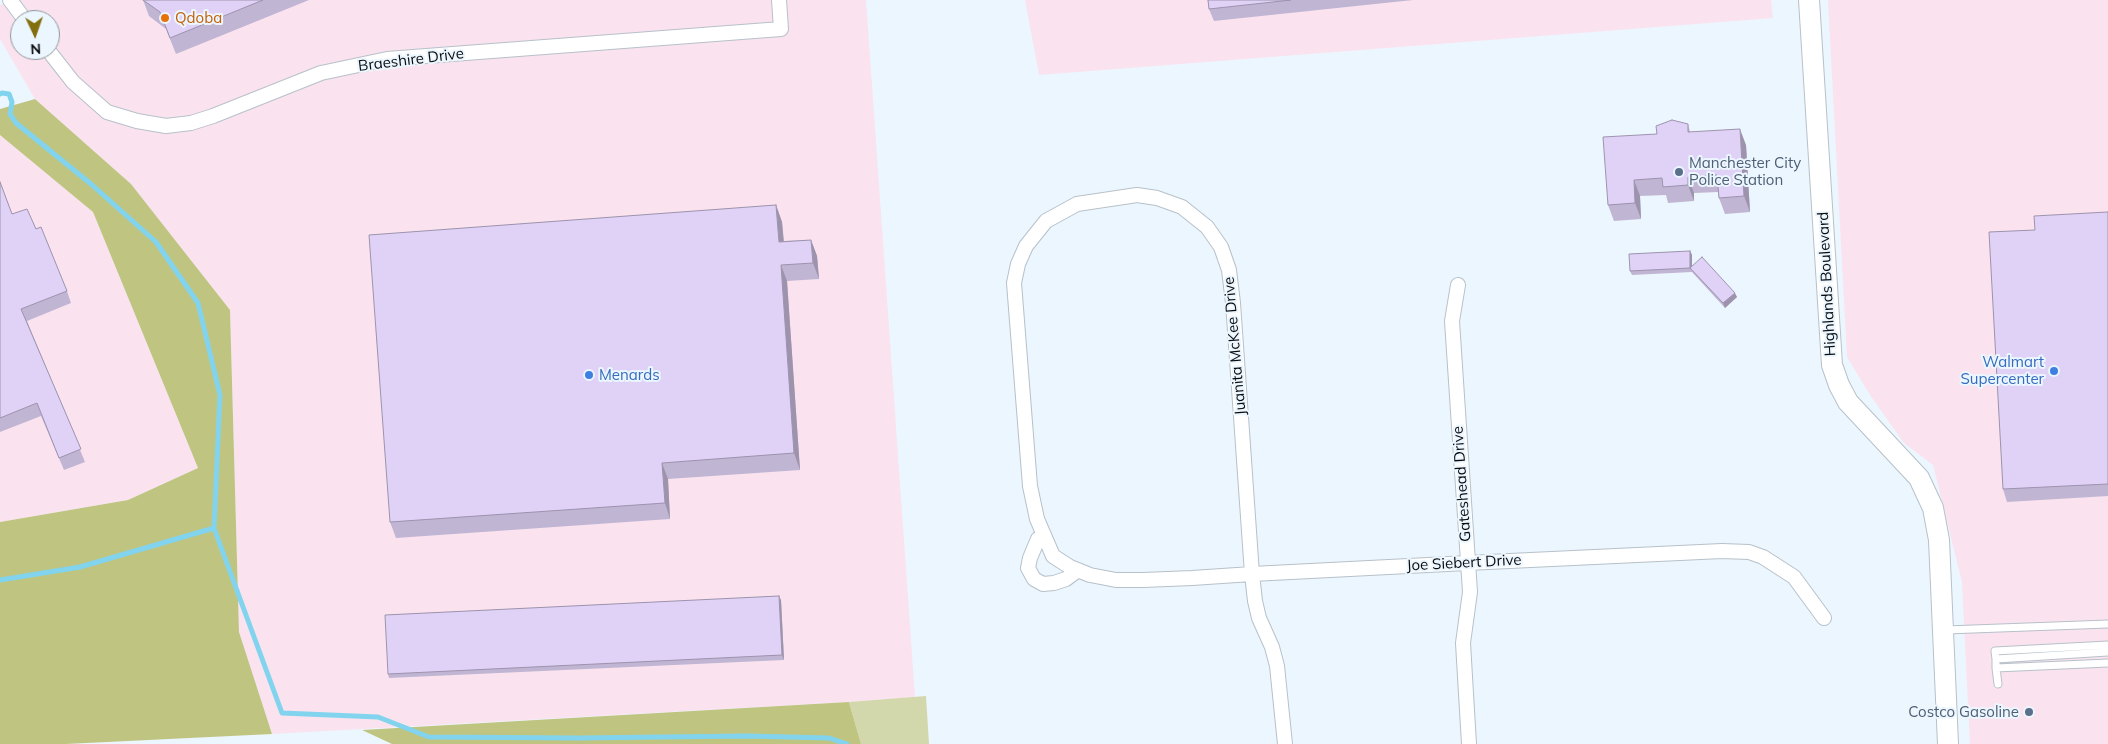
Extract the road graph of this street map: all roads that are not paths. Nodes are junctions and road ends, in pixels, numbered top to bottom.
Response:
1 (779, 0) edge
2 (1809, 0) edge
3 (56, 60) edge
4 (1458, 285) dead end
5 (1044, 535) junction
6 (1053, 556) joint
7 (1467, 563) junction
8 (1078, 570) junction
9 (1252, 574) junction
10 (1824, 618) dead end
11 (2108, 624) edge
12 (1943, 630) junction
13 (2108, 645) edge
14 (2108, 652) edge
15 (1996, 659) junction
16 (2108, 663) edge
17 (1996, 668) junction
18 (1998, 684) dead end
19 (1285, 744) edge
20 (1469, 744) edge
21 (1948, 744) edge

1 - 3 street, Braeshire Drive
2 - 12 street, Highlands Boulevard
4 - 7 street, Gateshead Drive
5 - 6 street, Juanita McKee Drive
5 - 8 street
5 - 9 street, Juanita McKee Drive
6 - 8 street, Joe Siebert Drive
7 - 9 street, Joe Siebert Drive
7 - 10 street, Joe Siebert Drive
7 - 20 street, Gateshead Drive
8 - 9 street, Joe Siebert Drive
9 - 19 street, Juanita McKee Drive
11 - 12 lane
12 - 21 street, Highlands Boulevard
13 - 15 lane
14 - 15 lane
15 - 17 lane
16 - 17 lane
17 - 18 lane

